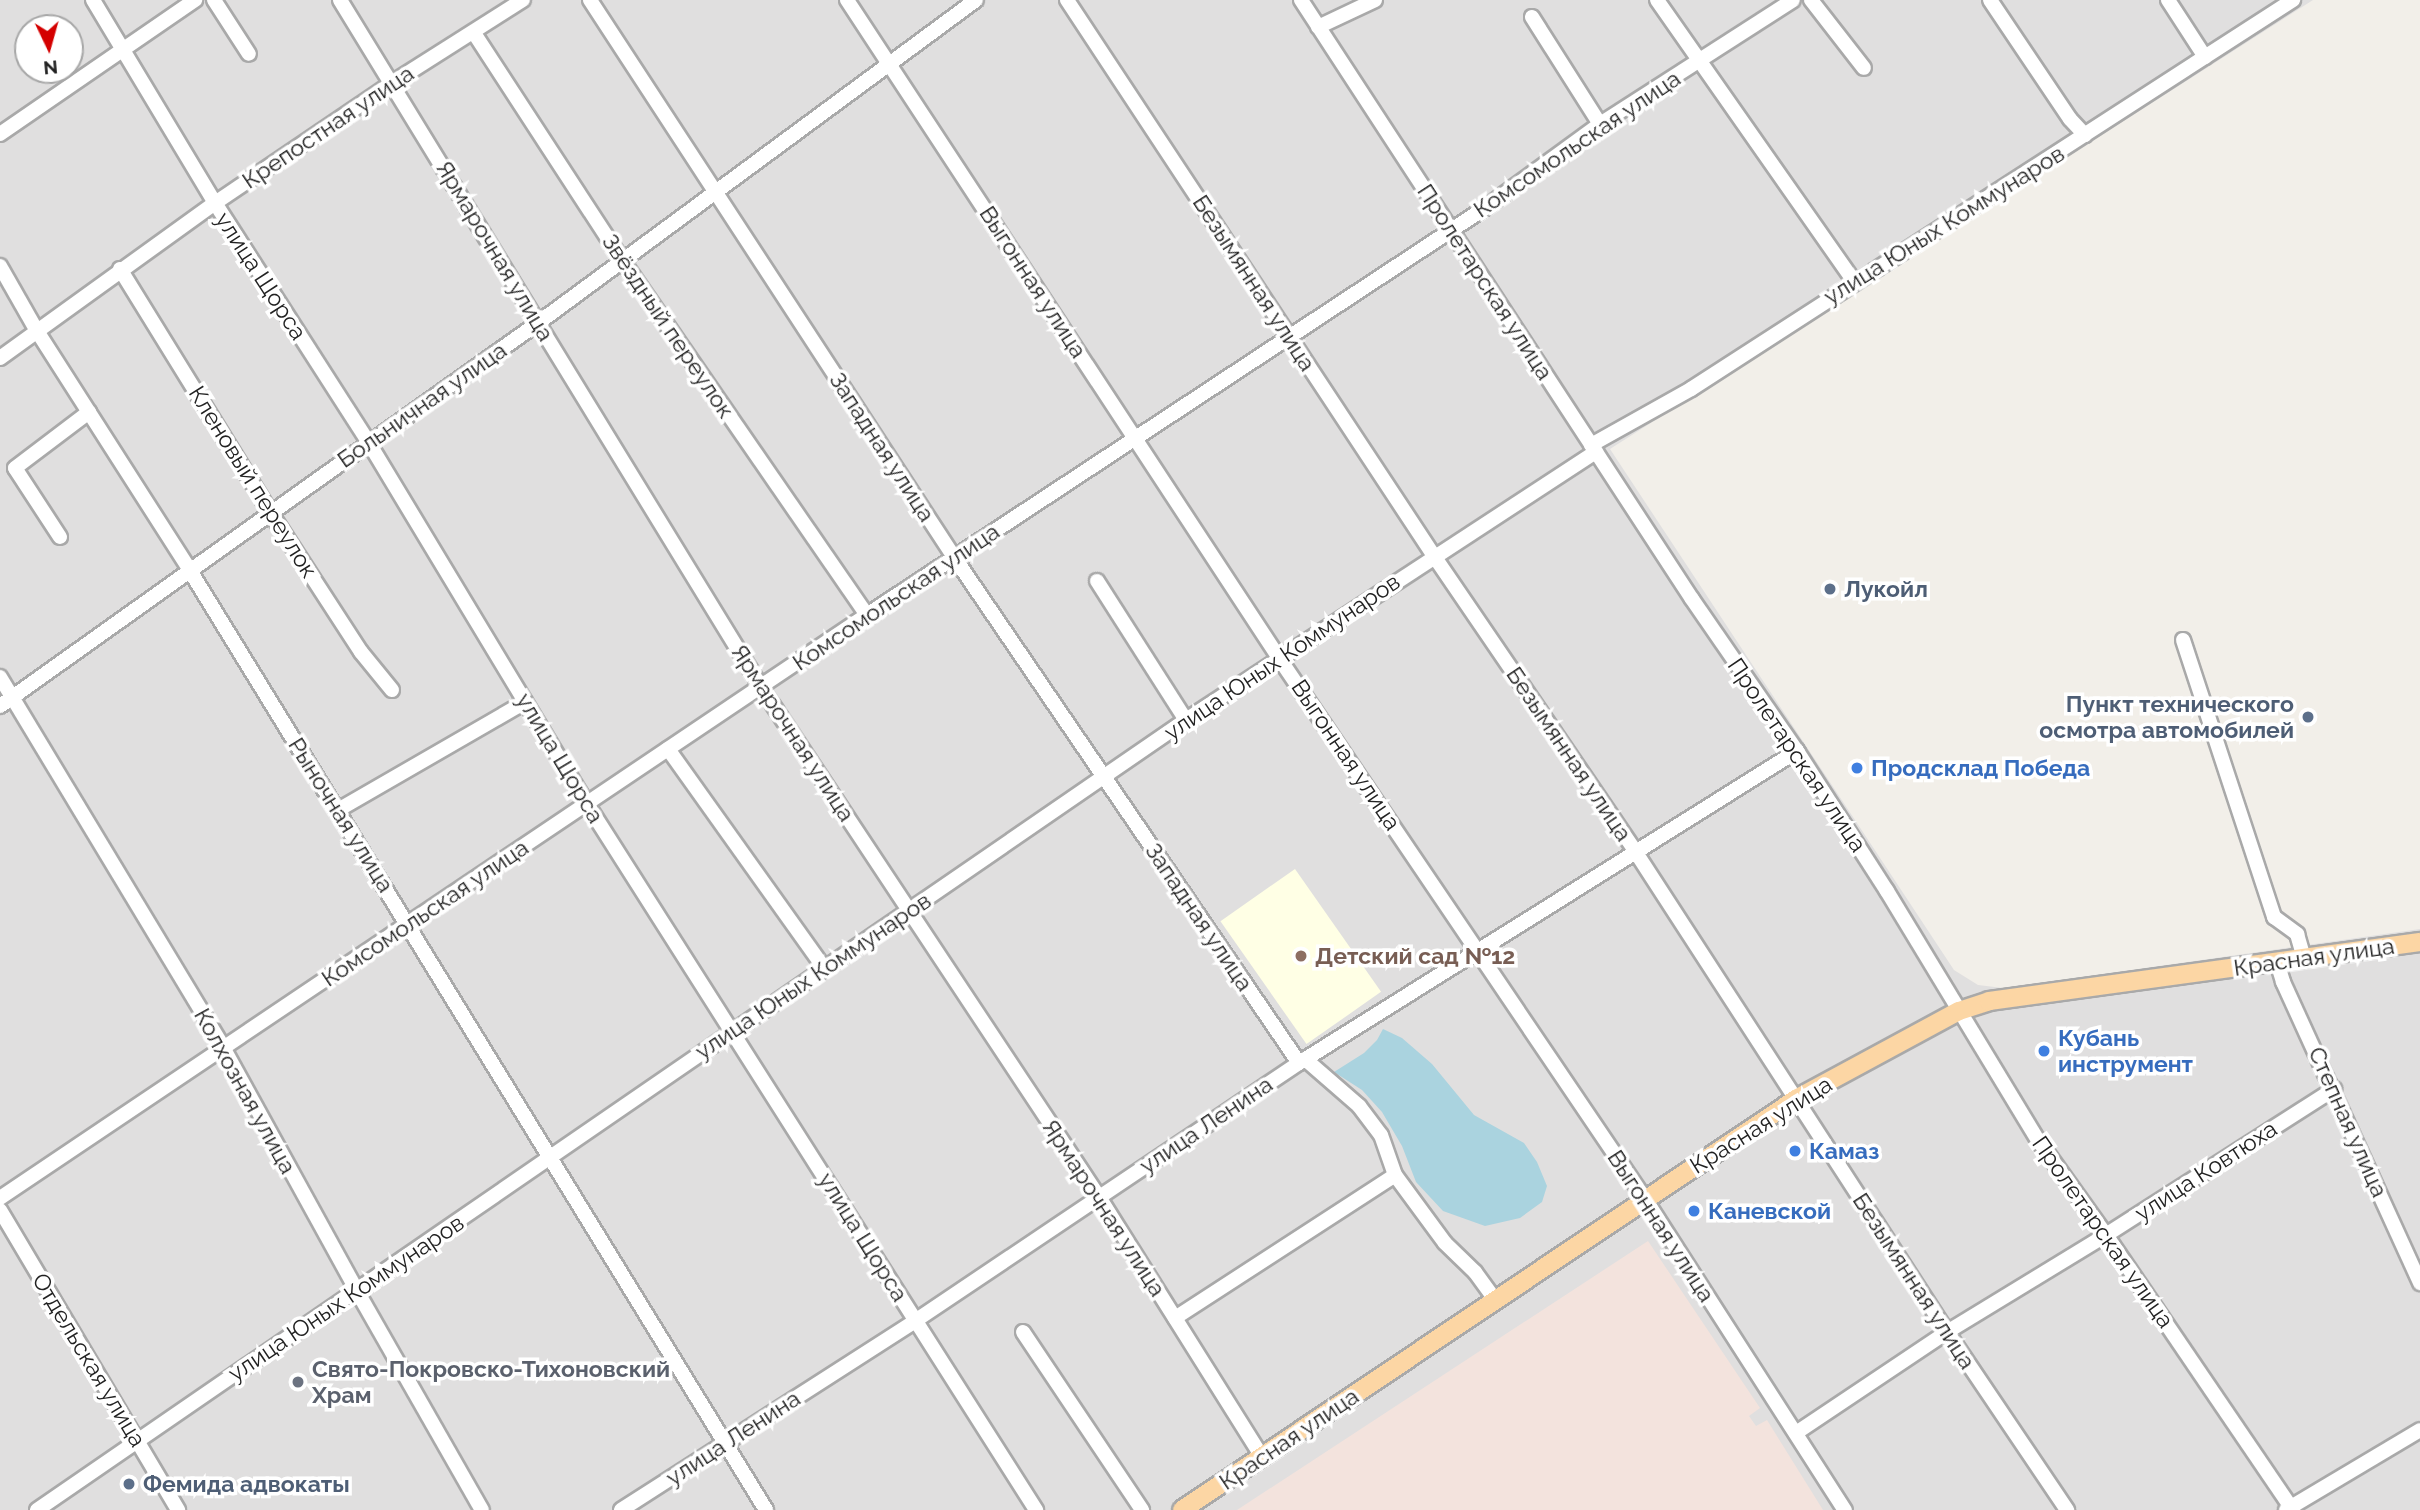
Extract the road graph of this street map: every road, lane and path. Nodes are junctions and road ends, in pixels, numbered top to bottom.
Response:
1 (93, 0) edge
2 (195, 0) edge
3 (214, 0) edge
4 (340, 0) edge
5 (523, 0) edge
6 (590, 0) edge
7 (847, 0) edge
8 (976, 0) edge
9 (1067, 0) edge
10 (1301, 0) edge
11 (1375, 0) edge
12 (1657, 0) edge
13 (1793, 0) edge
14 (1811, 0) edge
15 (1990, 0) edge
16 (2168, 0) edge
17 (2293, 0) edge
18 (1532, 17) dead end
19 (1318, 27) junction
20 (474, 33) junction
21 (125, 50) junction
22 (249, 54) dead end
23 (2205, 57) junction
24 (1698, 63) junction
25 (888, 64) junction
26 (1864, 68) dead end
27 (392, 83) junction
28 (1600, 124) junction
29 (0, 134) edge
30 (2085, 135) junction
31 (715, 192) junction
32 (215, 203) junction
33 (1450, 228) junction
34 (622, 260) junction
35 (0, 266) edge
36 (120, 269) junction
37 (1854, 281) junction
38 (538, 323) junction
39 (37, 331) junction
40 (1288, 335) junction
41 (0, 358) edge
42 (89, 412) junction
43 (1136, 439) junction
44 (369, 443) junction
45 (1594, 449) junction
46 (270, 512) junction
47 (60, 537) dead end
48 (1434, 556) junction
49 (954, 558) junction
50 (190, 569) junction
51 (1097, 580) dead end
52 (867, 615) junction
53 (2183, 640) dead end
54 (1279, 658) junction
55 (0, 677) edge
56 (761, 687) junction
57 (392, 690) dead end
58 (12, 697) junction
59 (525, 702) junction
60 (0, 706) edge
61 (1186, 720) junction
62 (668, 749) junction
63 (1797, 751) junction
64 (1104, 776) junction
65 (587, 804) junction
66 (338, 810) junction
67 (1635, 851) junction
68 (910, 909) junction
69 (408, 924) junction
70 (2420, 942) edge
71 (1480, 952) junction
72 (2304, 958) junction
73 (2277, 962) junction
74 (824, 968) junction
75 (1959, 1011) junction
76 (732, 1030) junction
77 (224, 1049) junction
78 (1302, 1061) junction
79 (2334, 1089) junction
80 (1796, 1099) junction
81 (551, 1157) junction
82 (1395, 1175) junction
83 (1099, 1197) junction
84 (0, 1198) edge
85 (1645, 1199) junction
86 (0, 1210) edge
87 (2106, 1235) junction
88 (2420, 1283) edge
89 (356, 1291) junction
90 (1495, 1300) junction
91 (1175, 1318) junction
92 (915, 1321) junction
93 (1023, 1332) dead end
94 (1947, 1332) junction
95 (2420, 1430) edge
96 (1796, 1433) junction
97 (137, 1441) junction
98 (725, 1443) junction
99 (1262, 1457) junction
100 (2290, 1509) edge
101 (37, 1510) edge
102 (178, 1510) edge
103 (482, 1510) edge
104 (621, 1510) edge
105 (766, 1510) edge
106 (1036, 1510) edge
107 (1142, 1510) edge
108 (1182, 1510) edge
109 (1845, 1510) edge
110 (2067, 1510) edge

1 - 21 street, улица Щорса
2 - 21 street
3 - 22 street
4 - 27 street, Ярмарочная улица
5 - 20 street, Крепостная улица
6 - 31 street, Западная улица
7 - 25 street, Выгонная улица
8 - 25 street, Больничная улица
9 - 40 street, Безымянная улица
10 - 19 street, Пролетарская улица
11 - 19 street
12 - 24 street
13 - 24 street, Комсомольская улица
14 - 26 street
15 - 30 street
16 - 23 street
17 - 23 street, улица Юных Коммунаров
18 - 28 street
19 - 33 street, Пролетарская улица
20 - 27 street, Крепостная улица
20 - 34 street, Звёздный переулок
21 - 29 street
21 - 32 street, улица Щорса
23 - 30 street, улица Юных Коммунаров
24 - 28 street, Комсомольская улица
24 - 37 street
25 - 31 street, Больничная улица
25 - 43 street, Выгонная улица
27 - 32 street, Крепостная улица
27 - 38 street, Ярмарочная улица
28 - 33 street, Комсомольская улица
30 - 37 street, улица Юных Коммунаров
31 - 34 street, Больничная улица
31 - 49 street, Западная улица
32 - 36 street, Крепостная улица
32 - 44 street, улица Щорса
33 - 40 street, Комсомольская улица
33 - 45 street, Пролетарская улица
34 - 38 street, Больничная улица
34 - 52 street, Звёздный переулок
35 - 39 street, Рыночная улица
36 - 39 street, Крепостная улица
36 - 46 street, Кленовый переулок
37 - 45 street, улица Юных Коммунаров
38 - 44 street, Больничная улица
38 - 56 street, Ярмарочная улица
39 - 41 street, Крепостная улица
39 - 42 street, Рыночная улица
40 - 43 street, Комсомольская улица
40 - 48 street, Безымянная улица
42 - 47 street
42 - 50 street, Рыночная улица
43 - 49 street, Комсомольская улица
43 - 54 street, Выгонная улица
44 - 46 street, Больничная улица
44 - 59 street, улица Щорса
45 - 48 street, улица Юных Коммунаров
45 - 63 street, Пролетарская улица
46 - 50 street, Больничная улица
46 - 57 street, Кленовый переулок
48 - 54 street, улица Юных Коммунаров
48 - 67 street, Безымянная улица
49 - 52 street, Комсомольская улица
49 - 64 street, Западная улица
50 - 58 street, Больничная улица
50 - 66 street, Рыночная улица
51 - 61 street
52 - 56 street, Комсомольская улица
53 - 72 street
54 - 61 street, улица Юных Коммунаров
54 - 71 street, Выгонная улица
55 - 58 street, Колхозная улица
56 - 62 street, Комсомольская улица
56 - 68 street, Ярмарочная улица
58 - 60 street, Больничная улица
58 - 77 street, Колхозная улица
59 - 65 street, улица Щорса
59 - 66 street
61 - 64 street, улица Юных Коммунаров
62 - 65 street, Комсомольская улица
62 - 74 street
63 - 67 street, улица Ленина
63 - 75 street, Пролетарская улица
64 - 68 street, улица Юных Коммунаров
64 - 78 street, Западная улица
65 - 69 street, Комсомольская улица
65 - 76 street, улица Щорса
66 - 69 street, Рыночная улица
67 - 71 street, улица Ленина
67 - 80 street, Безымянная улица
68 - 74 street, улица Юных Коммунаров
68 - 83 street, Ярмарочная улица
69 - 77 street, Комсомольская улица
69 - 81 street, Рыночная улица
70 - 72 main road, Красная улица
71 - 78 street, улица Ленина
71 - 85 street, Выгонная улица
72 - 73 main road, Красная улица
73 - 75 main road, Красная улица
73 - 79 street, Степная улица
74 - 76 street, улица Юных Коммунаров
75 - 80 main road, Красная улица
75 - 87 street, Пролетарская улица
76 - 81 street, улица Юных Коммунаров
76 - 92 street, улица Щорса
77 - 84 street, Комсомольская улица
77 - 89 street, Колхозная улица
78 - 82 street, Западная улица
78 - 83 street, улица Ленина
79 - 87 street, улица Ковтюха
79 - 88 street, Степная улица
80 - 85 main road, Красная улица
80 - 94 street, Безымянная улица
81 - 89 street, улица Юных Коммунаров
81 - 98 street, Рыночная улица
82 - 90 street, Западная улица
82 - 91 street
83 - 91 street, Ярмарочная улица
83 - 92 street, улица Ленина
85 - 90 main road, Красная улица
85 - 96 street, Выгонная улица
86 - 97 street, Отдельская улица
87 - 94 street, улица Ковтюха
87 - 100 street, Пролетарская улица
89 - 97 street, улица Юных Коммунаров
89 - 103 street, Колхозная улица
90 - 99 main road, Красная улица
91 - 99 street, Ярмарочная улица
92 - 98 street, улица Ленина
92 - 106 street, улица Щорса
93 - 107 street
94 - 96 street, улица Ковтюха
94 - 110 street, Безымянная улица
95 - 100 street
96 - 109 street, Выгонная улица
97 - 101 street, улица Юных Коммунаров
97 - 102 street, Отдельская улица
98 - 104 street, улица Ленина
98 - 105 street, Рыночная улица
99 - 108 main road, Красная улица

